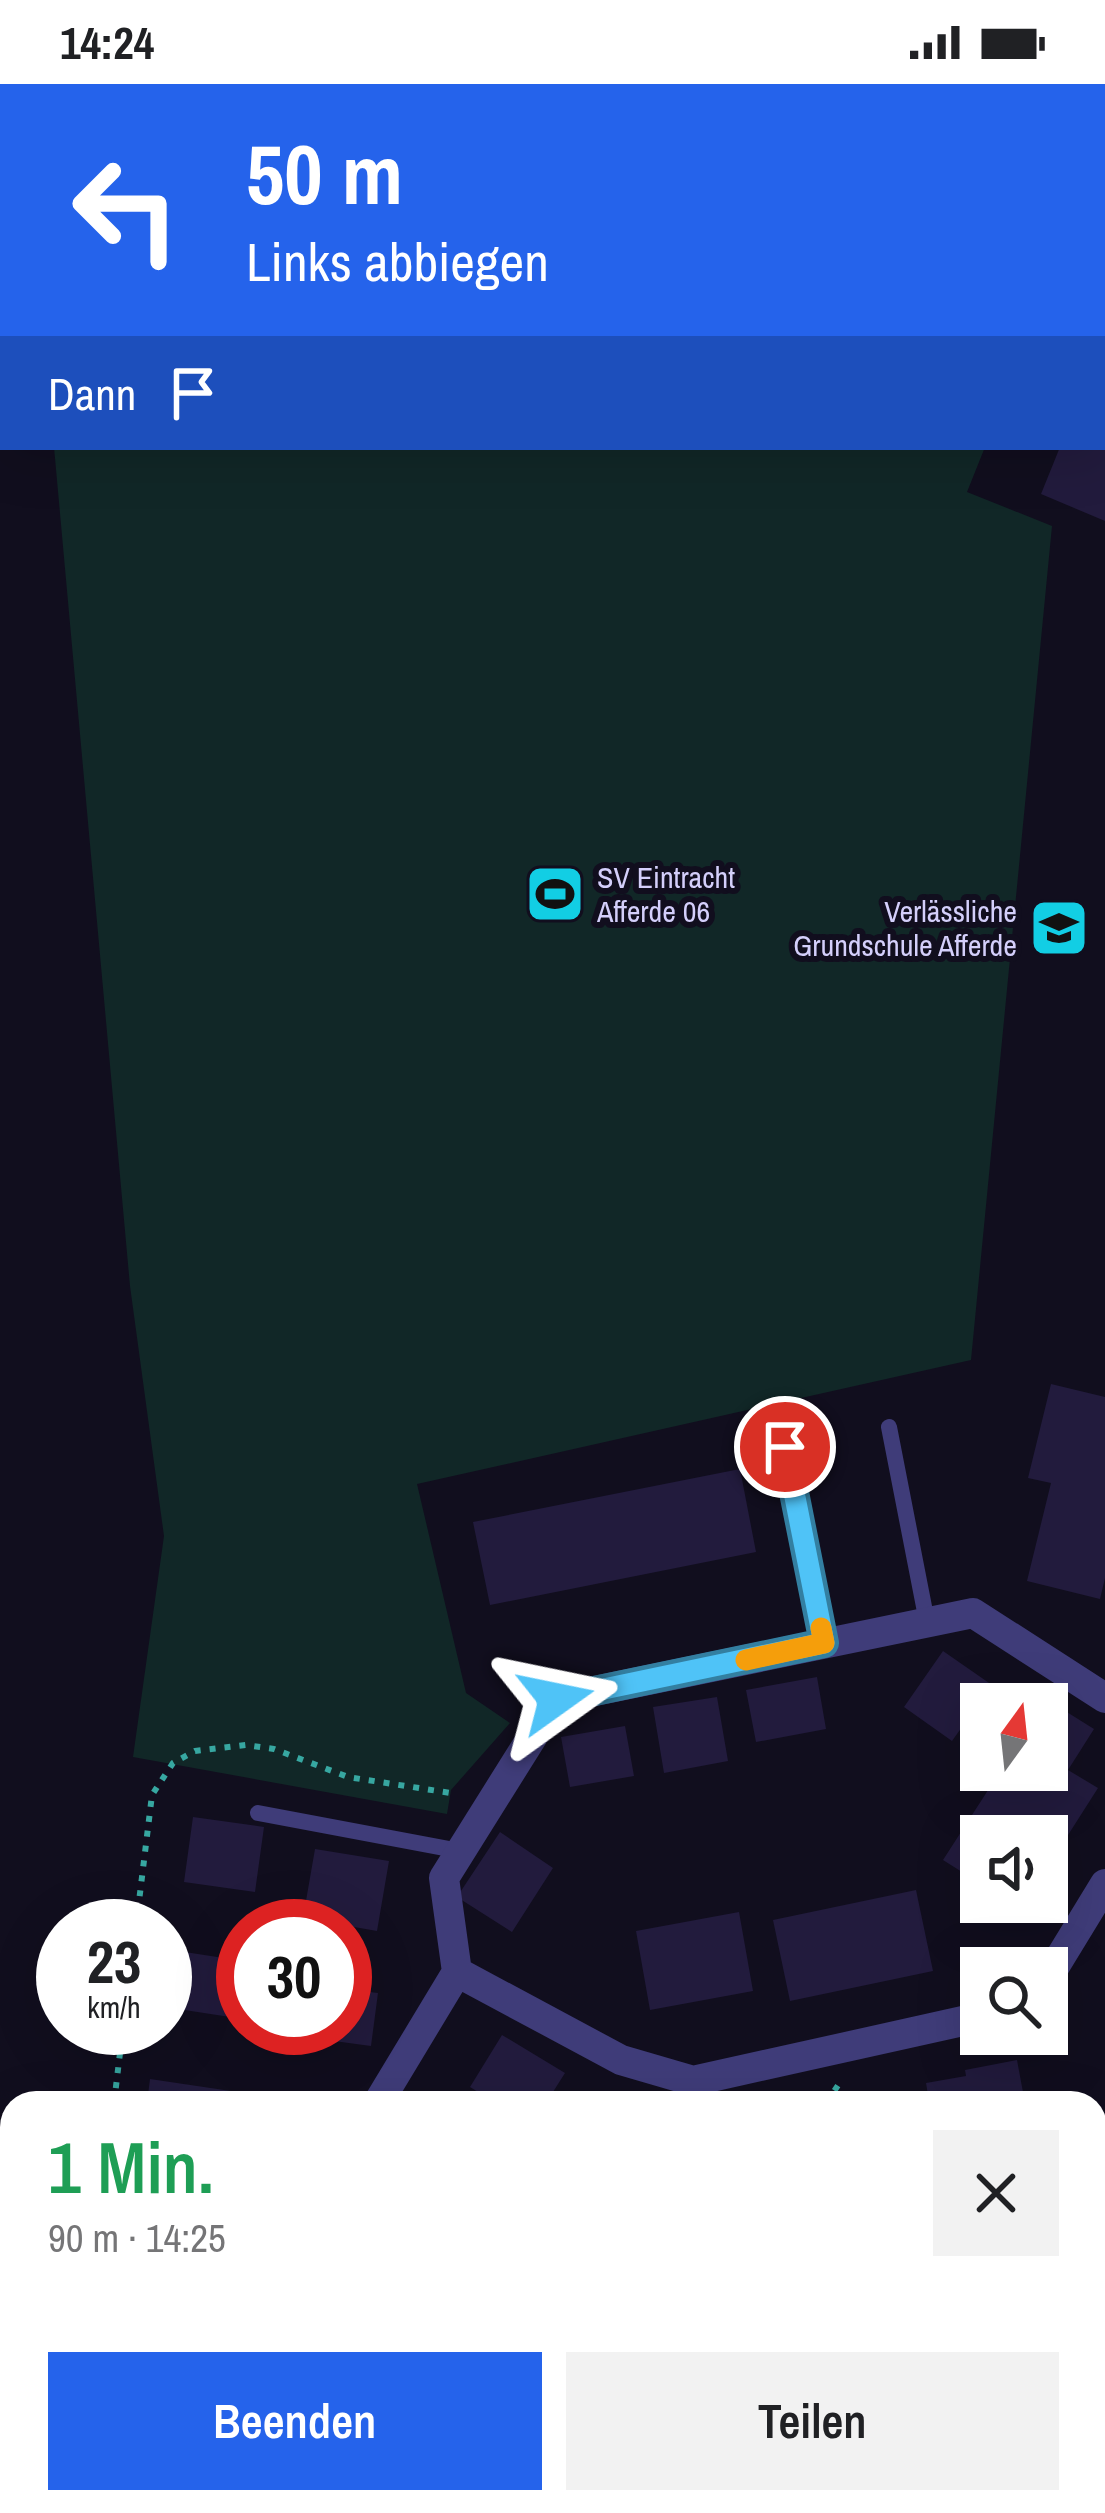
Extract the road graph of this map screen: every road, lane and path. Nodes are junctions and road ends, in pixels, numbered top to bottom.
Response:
1 (889, 1427) dead end
2 (785, 1447) dead end
3 (927, 1622) junction
4 (824, 1643) junction
5 (1105, 1698) edge
6 (258, 1813) dead end
7 (460, 1852) junction
8 (1105, 1884) edge
9 (1067, 1947) edge
10 (458, 1972) junction
11 (960, 2023) edge
12 (120, 2055) edge
13 (115, 2091) edge
14 (385, 2091) edge
15 (693, 2091) edge
16 (699, 2091) edge

1 - 3 lane
2 - 4 lane
3 - 4 street
3 - 5 street
4 - 7 street
6 - 7 lane
7 - 10 street
8 - 9 street
10 - 14 street
10 - 15 street
11 - 16 street
12 - 13 path

